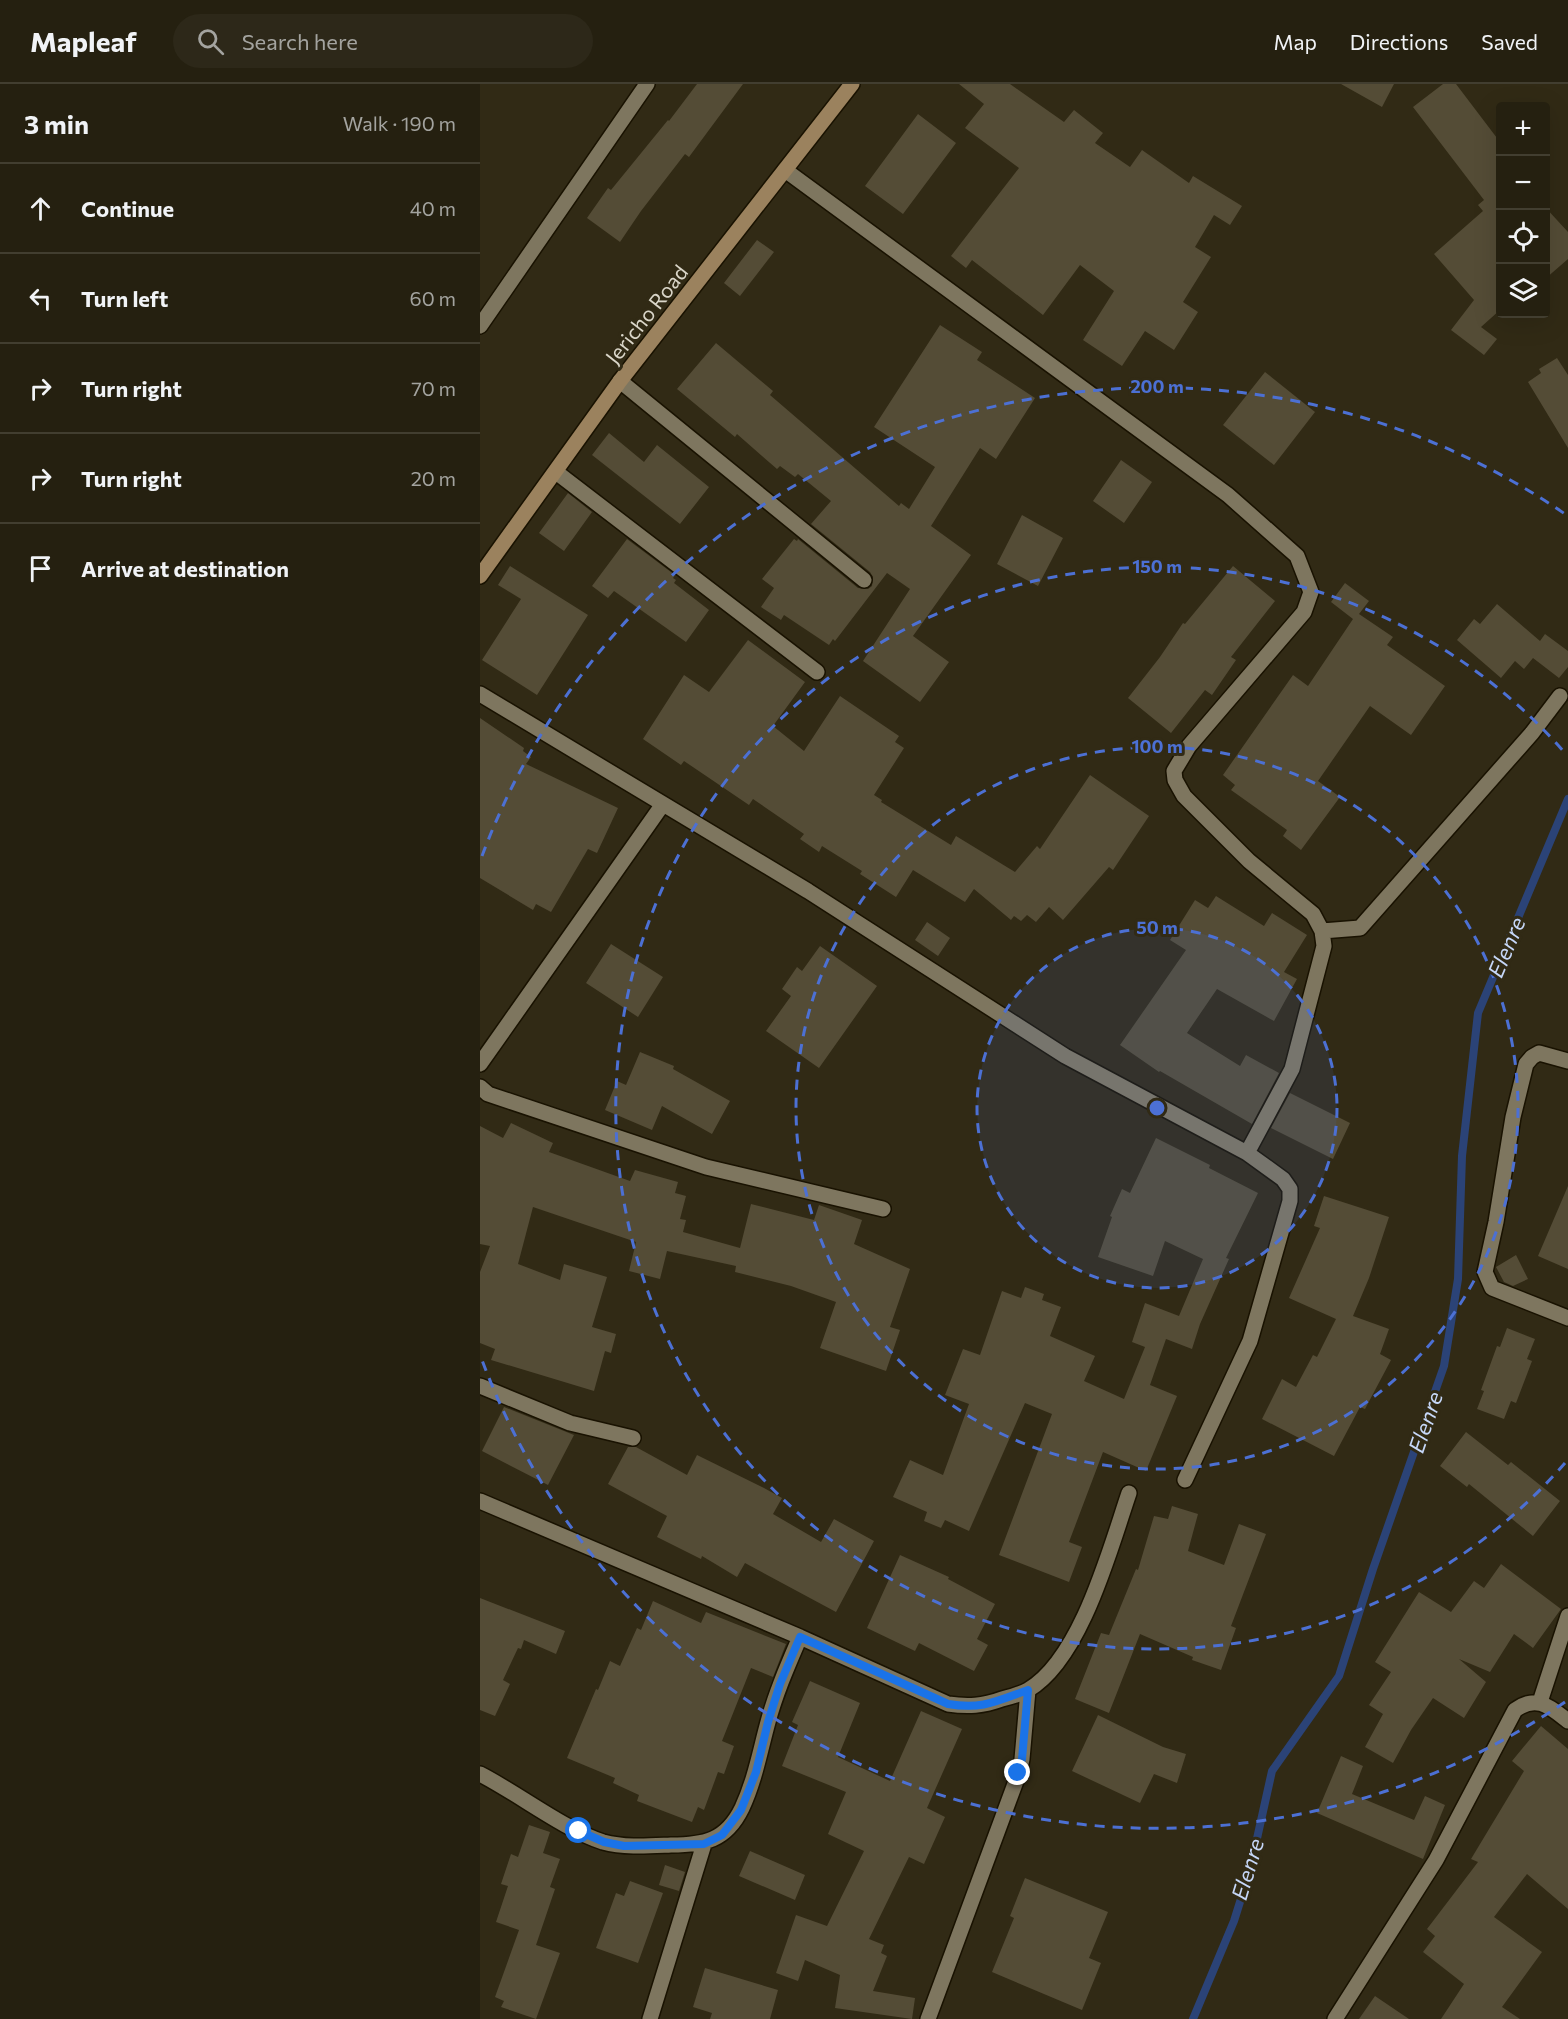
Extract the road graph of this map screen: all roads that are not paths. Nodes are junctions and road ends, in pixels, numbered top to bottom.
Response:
1 (648, 84) edge
2 (852, 84) edge
3 (785, 170) junction
4 (480, 326) edge
5 (620, 381) junction
6 (556, 472) junction
7 (480, 576) edge
8 (864, 580) dead end
9 (817, 672) dead end
10 (480, 694) edge
11 (1560, 696) dead end
12 (663, 804) junction
13 (1322, 931) junction
14 (1568, 1061) edge
15 (480, 1064) edge
16 (480, 1087) edge
17 (1247, 1153) junction
18 (883, 1209) dead end
19 (1568, 1318) edge
20 (480, 1386) edge
21 (633, 1438) dead end
22 (1185, 1480) dead end
23 (1129, 1493) dead end
24 (480, 1501) edge
25 (1568, 1616) edge
26 (800, 1637) junction
27 (1028, 1690) junction
28 (1540, 1702) junction
29 (1568, 1721) edge
30 (480, 1774) edge
31 (704, 1844) junction
32 (650, 2019) edge
33 (928, 2019) edge
34 (1335, 2019) edge

1 - 4 street
2 - 3 street, Jericho Road
3 - 5 street, Jericho Road
3 - 13 street
5 - 6 street, Jericho Road
5 - 8 street
6 - 7 street, Jericho Road
6 - 9 street
10 - 12 street
11 - 13 street
12 - 15 street
12 - 17 street
13 - 17 street
14 - 19 street
16 - 18 street
17 - 22 street
20 - 21 street
23 - 27 street
24 - 26 street
25 - 28 street
26 - 27 street
26 - 31 street
27 - 33 street
28 - 29 street
28 - 34 street
30 - 31 street
31 - 32 street

